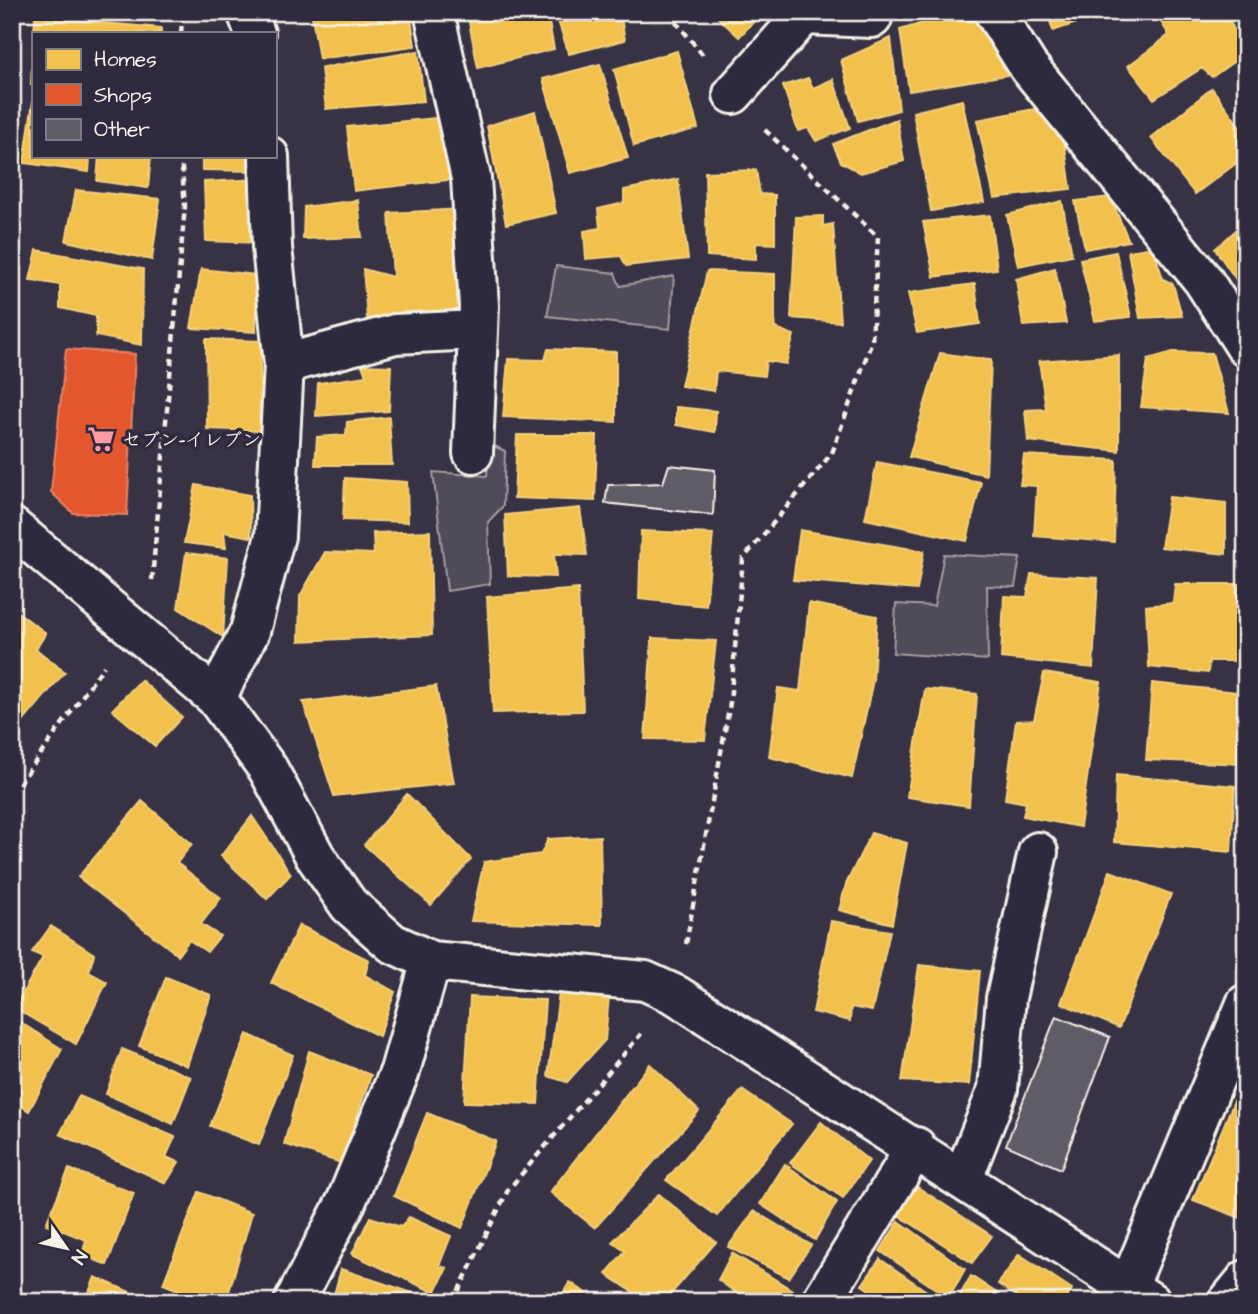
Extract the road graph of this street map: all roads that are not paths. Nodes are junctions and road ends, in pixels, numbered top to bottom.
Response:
1 (247, 12) edge
2 (434, 12) edge
3 (994, 12) edge
4 (872, 18) dead end
5 (255, 32) edge
6 (733, 94) road end
7 (269, 158) edge
8 (477, 330) junction
9 (1246, 346) edge
10 (284, 364) junction
11 (473, 453) dead end
12 (12, 527) edge
13 (216, 698) junction
14 (1038, 852) dead end
15 (431, 961) junction
16 (1246, 1004) edge
17 (916, 1147) junction
18 (963, 1178) junction
19 (1246, 1280) edge
20 (1134, 1297) edge
21 (294, 1302) edge
22 (821, 1302) edge
23 (1227, 1302) edge

1 - 5 street
2 - 8 street
3 - 9 street
4 - 6 street
7 - 10 street
8 - 10 street
8 - 11 street
10 - 13 street
12 - 13 street
13 - 15 street
14 - 18 street
15 - 17 street
15 - 21 street
16 - 20 street
17 - 18 street
17 - 22 street
18 - 20 street
19 - 23 street

